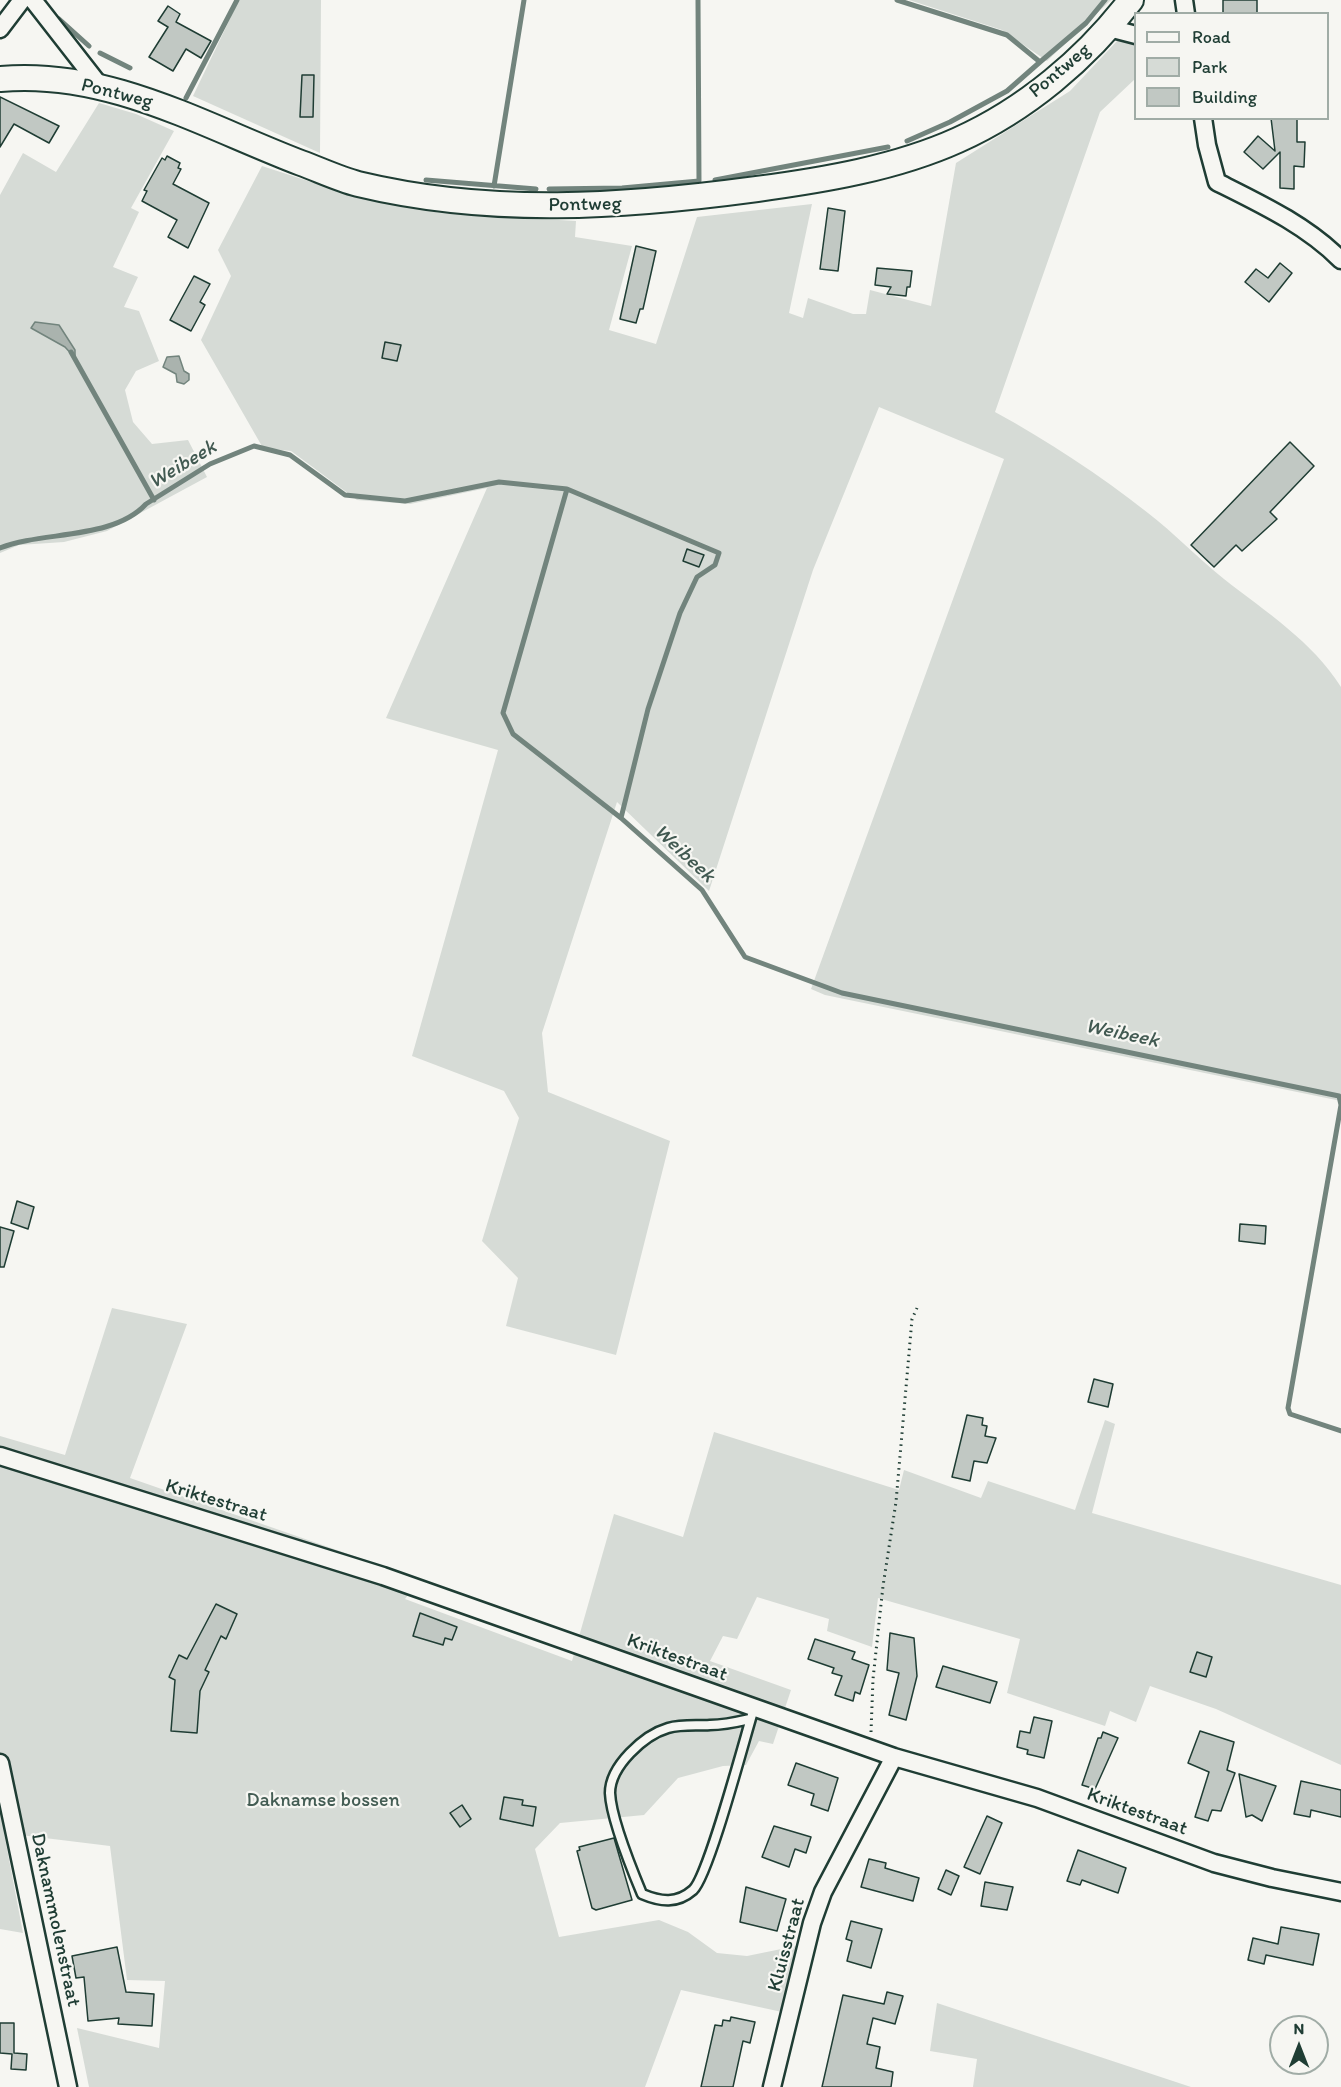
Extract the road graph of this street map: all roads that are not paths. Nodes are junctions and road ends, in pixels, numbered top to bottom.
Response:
1 (22, 0) edge
2 (33, 0) edge
3 (1131, 0) edge
4 (1109, 28) junction
5 (0, 29) edge
6 (1134, 34) edge
7 (0, 80) edge
8 (100, 86) junction
9 (1203, 120) edge
10 (1341, 260) edge
11 (0, 1456) edge
12 (752, 1713) junction
13 (894, 1757) junction
14 (0, 1762) edge
15 (1341, 1892) edge
16 (68, 2087) edge
17 (772, 2087) edge

1 - 5 street
2 - 8 street
3 - 4 street, Pontweg
4 - 6 street
4 - 8 street, Pontweg
7 - 8 street, Pontweg
9 - 10 street
11 - 12 street, Kriktestraat
12 - 12 lane
12 - 13 street, Kriktestraat
13 - 15 street, Kriktestraat
13 - 17 street, Kluisstraat
14 - 16 street, Daknammolenstraat

